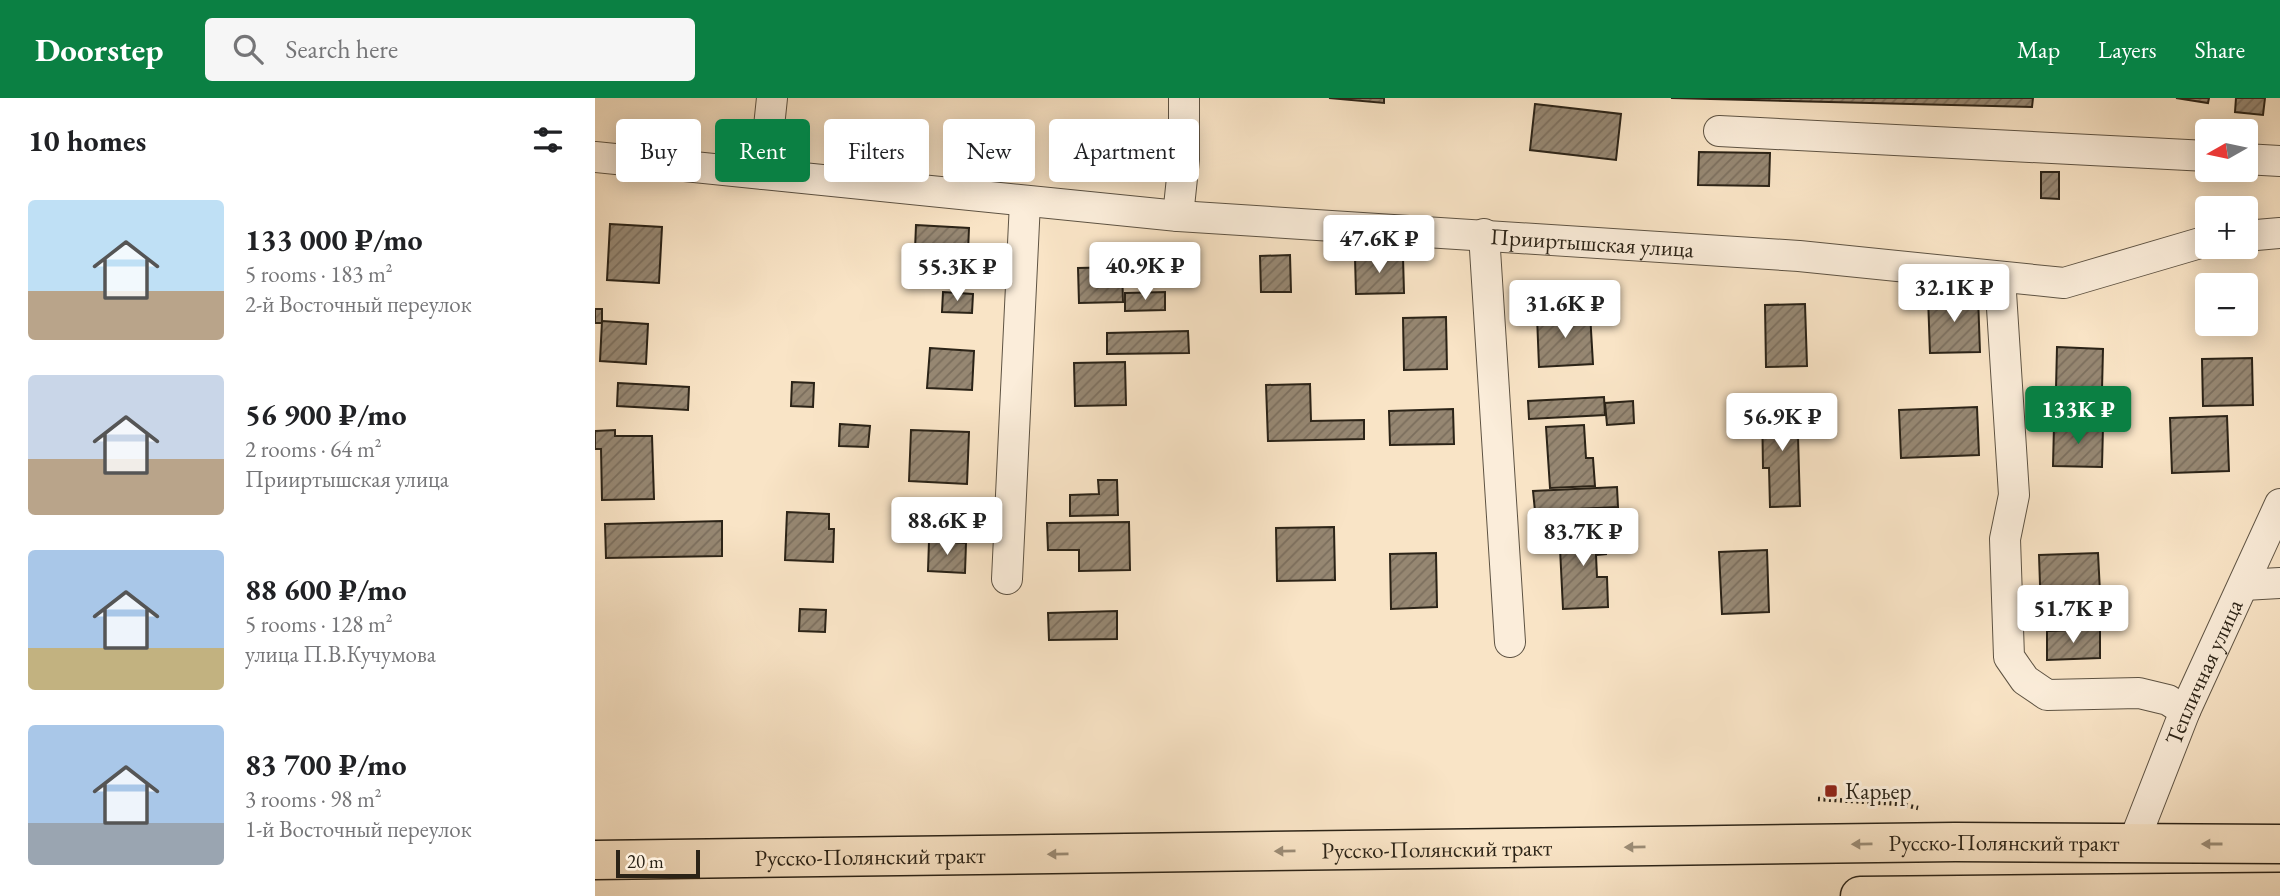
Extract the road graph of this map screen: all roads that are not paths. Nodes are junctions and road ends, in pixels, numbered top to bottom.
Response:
1 (772, 98) edge
2 (1184, 98) edge
3 (770, 119) edge
4 (1719, 131) dead end
5 (2195, 155) edge
6 (595, 157) edge
7 (2258, 160) edge
8 (2280, 161) edge
9 (715, 169) edge
10 (810, 179) edge
11 (1025, 202) junction
12 (1178, 216) junction
13 (2280, 233) edge
14 (1484, 234) junction
15 (2258, 235) edge
16 (2195, 245) edge
17 (2000, 277) junction
18 (2280, 504) edge
19 (1007, 579) dead end
20 (2280, 583) edge
21 (2244, 585) junction
22 (1510, 642) dead end
23 (2185, 712) junction
24 (2133, 844) junction
25 (2280, 844) edge
26 (595, 860) edge
27 (2280, 892) edge
28 (1860, 896) edge

1 - 3 street
2 - 12 street
4 - 5 street
6 - 9 street, Прииртышская улица
7 - 8 street
10 - 11 street, Прииртышская улица
11 - 12 street, Прииртышская улица
11 - 19 street
12 - 14 street, Прииртышская улица
13 - 15 street
14 - 17 street, Прииртышская улица
14 - 22 street
16 - 17 street, Прииртышская улица
17 - 23 street
18 - 21 street, Тепличная улица
20 - 21 street
21 - 23 street, Тепличная улица
23 - 24 street, Тепличная улица
25 -> 24 main road, Русско-Полянский тракт
24 -> 26 main road, Русско-Полянский тракт
27 - 28 main road

